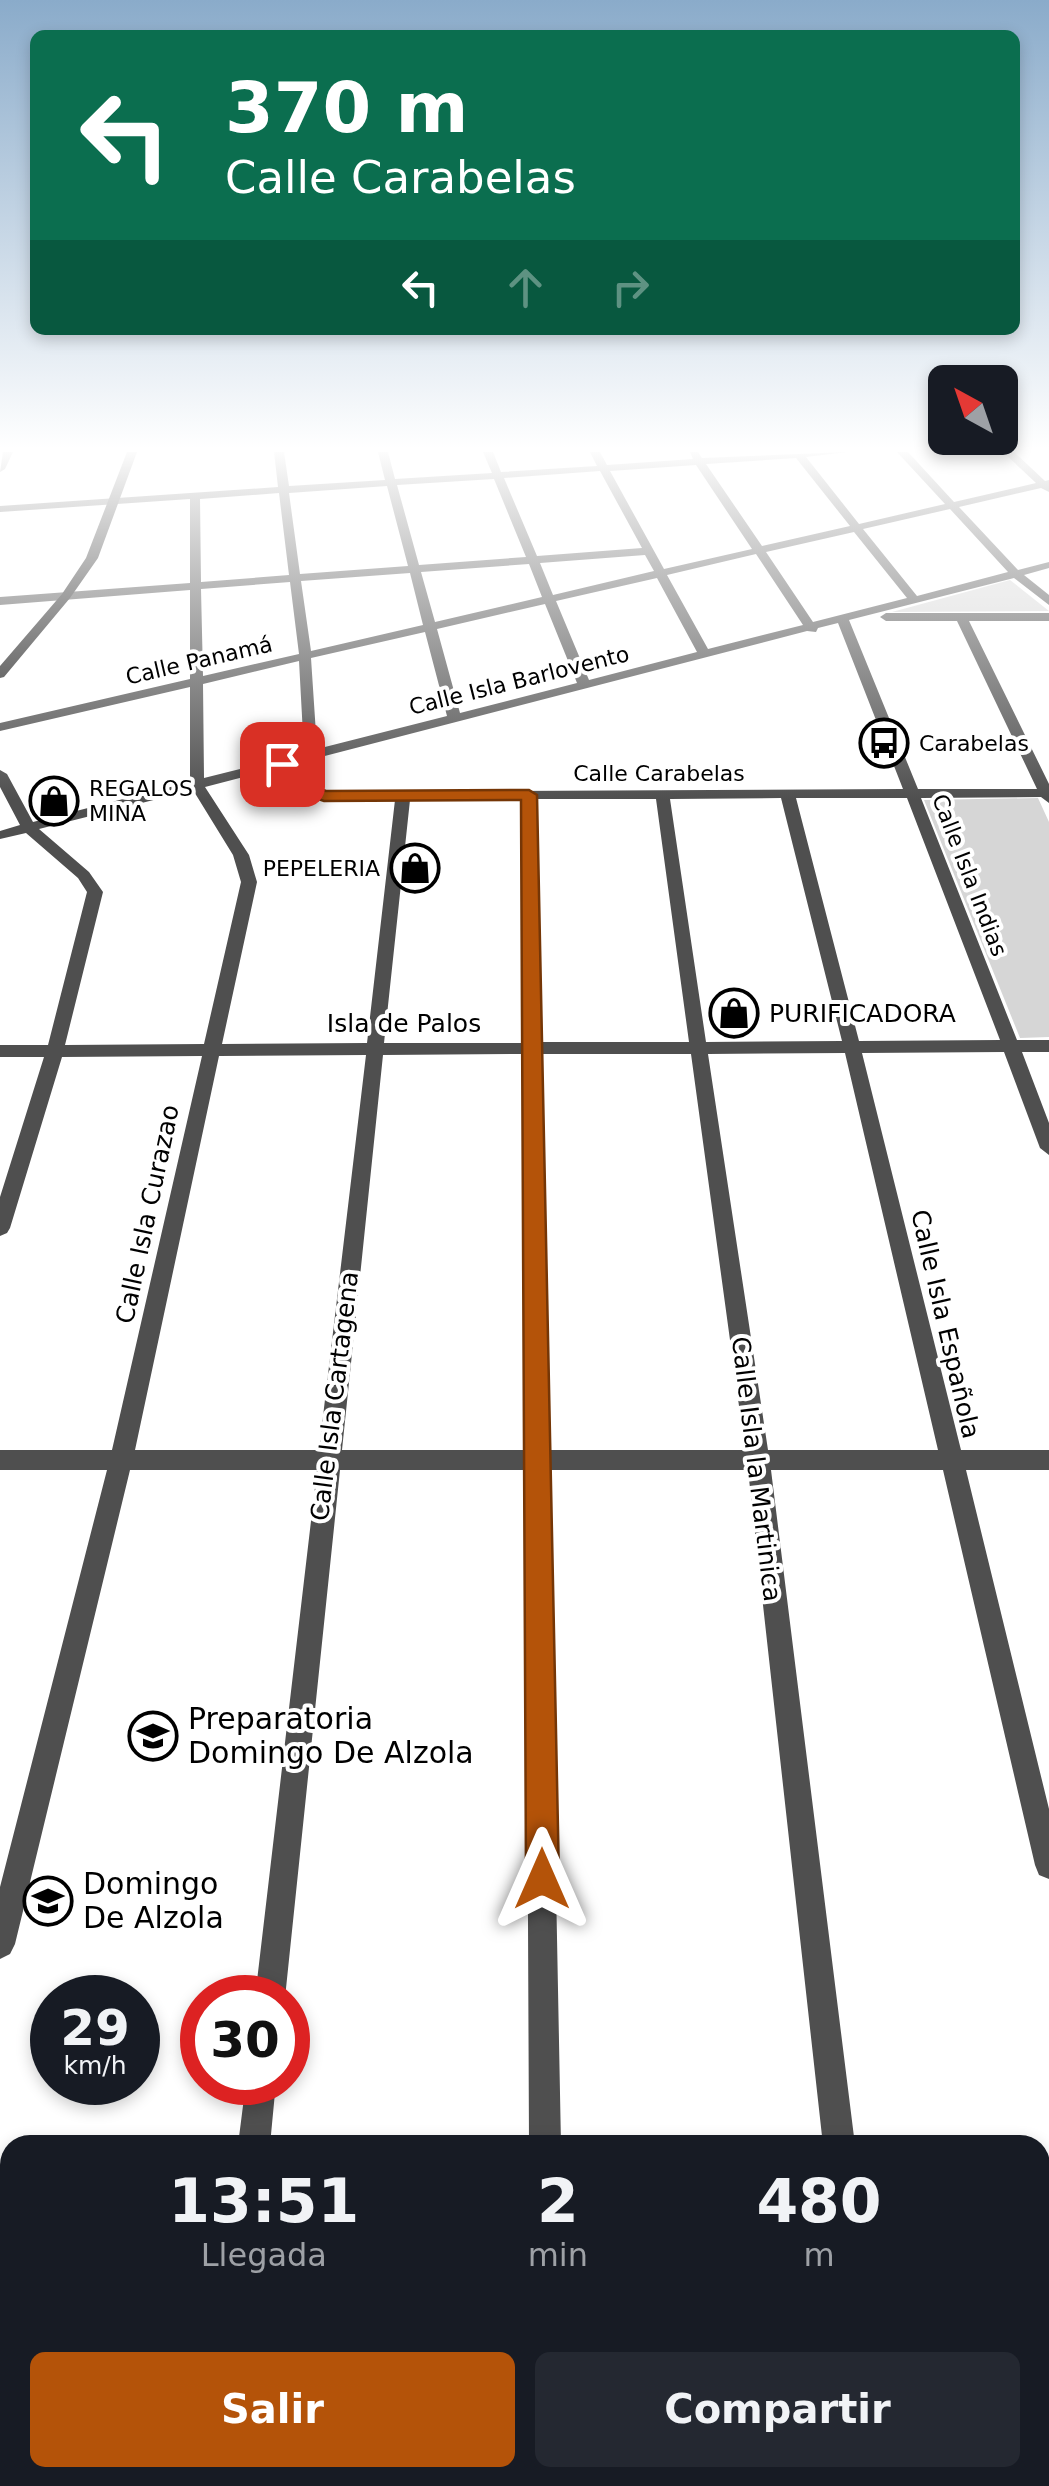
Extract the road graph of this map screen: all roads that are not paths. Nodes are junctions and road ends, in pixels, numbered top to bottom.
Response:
1 (85, 568) edge
2 (196, 568) edge
3 (295, 568) edge
4 (426, 568) edge
5 (536, 568) edge
6 (657, 568) edge
7 (685, 568) edge
8 (772, 568) edge
9 (889, 568) edge
10 (1008, 568) edge
11 (1037, 568) edge
12 (413, 569) junction
13 (660, 574) junction
14 (1014, 574) junction
15 (296, 578) junction
16 (196, 586) junction
17 (66, 596) junction
18 (549, 599) junction
19 (0, 601) edge
20 (915, 601) junction
21 (1049, 601) edge
22 (1049, 617) edge
23 (850, 618) junction
24 (962, 618) junction
25 (432, 626) junction
26 (812, 628) junction
27 (705, 655) junction
28 (306, 656) junction
29 (0, 674) edge
30 (196, 682) junction
31 (585, 686) junction
32 (455, 720) junction
33 (0, 727) edge
34 (311, 756) junction
35 (282, 764) junction
36 (0, 774) edge
37 (198, 785) junction
38 (662, 794) junction
39 (529, 795) junction
40 (914, 795) junction
41 (1048, 795) edge
42 (403, 796) junction
43 (788, 796) junction
44 (29, 828) junction
45 (0, 835) edge
46 (1013, 1046) junction
47 (1049, 1046) edge
48 (698, 1047) junction
49 (855, 1047) junction
50 (375, 1048) junction
51 (530, 1048) junction
52 (54, 1050) junction
53 (211, 1050) junction
54 (0, 1051) edge
55 (1049, 1148) edge
56 (0, 1228) edge
57 (326, 1459) junction
58 (0, 1460) edge
59 (121, 1460) junction
60 (538, 1460) junction
61 (758, 1460) junction
62 (949, 1460) junction
63 (1049, 1460) edge
64 (1049, 1865) edge
65 (0, 1944) edge
66 (272, 1975) edge
67 (258, 2105) edge
68 (255, 2135) edge
69 (545, 2135) edge
70 (838, 2135) edge

1 - 17 main road
2 - 16 street
3 - 15 street
4 - 12 street
5 - 18 street
6 - 13 street
7 - 13 street, Calle Panamá
8 - 26 street
9 - 20 street
10 - 14 street
11 - 14 street, Calle Isla Barlovento
12 - 15 street
12 - 25 street
13 - 18 street, Calle Panamá
13 - 27 street
14 - 20 street, Calle Isla Barlovento
14 - 21 street
15 - 16 street
15 - 28 street
16 - 17 street
16 - 30 street
17 - 19 street
17 - 29 main road
18 - 25 street, Calle Panamá
18 - 31 street
20 - 23 street, Calle Isla Barlovento
22 - 24 street
23 - 24 street
23 - 26 street, Calle Isla Barlovento
23 - 40 street, Calle Isla Indias
24 - 41 street
25 - 28 street, Calle Panamá
25 - 32 street
26 - 27 street, Calle Isla Barlovento
27 - 31 street, Calle Isla Barlovento
28 - 30 street, Calle Panamá
28 - 34 street
30 - 33 street, Calle Panamá
30 - 37 street
31 - 32 street, Calle Isla Barlovento
32 - 34 street, Calle Isla Barlovento
34 - 35 street, Calle Isla Barlovento
35 - 37 street, Calle Isla Barlovento
35 - 42 street, Calle Carabelas
36 - 44 street
37 - 44 street, Calle Isla Barlovento
37 - 53 street, Calle Isla Curazao
38 - 39 street, Calle Carabelas
38 - 43 street, Calle Carabelas
38 - 48 street, Calle Isla la Martinica
39 - 42 street, Calle Carabelas
39 - 51 street
40 - 41 street, Calle Carabelas
40 - 43 street, Calle Carabelas
40 - 46 street, Calle Isla Indias
42 - 50 street, Calle Isla Cartagena
43 - 49 street, Calle Isla Española
44 - 45 street, Calle Isla Barlovento
44 - 52 street
46 - 47 street, Isla de Palos
46 - 49 street, Isla de Palos
46 - 55 street, Calle Isla Indias
48 - 49 street, Isla de Palos
48 - 51 street, Isla de Palos
48 - 61 street, Calle Isla la Martinica
49 - 62 street, Calle Isla Española
50 - 51 street, Isla de Palos
50 - 53 street, Isla de Palos
50 - 57 street, Calle Isla Cartagena
51 - 60 street
52 - 53 street, Isla de Palos
52 - 54 street, Isla de Palos
52 - 56 street
53 - 59 street, Calle Isla Curazao
57 - 59 street
57 - 60 street
57 - 66 street, Calle Isla Cartagena
58 - 59 street
59 - 65 street, Calle Isla Curazao
60 - 61 street
60 - 69 street
61 - 62 street
61 - 70 street, Calle Isla la Martinica
62 - 63 street
62 - 64 street, Calle Isla Española
67 - 68 street

